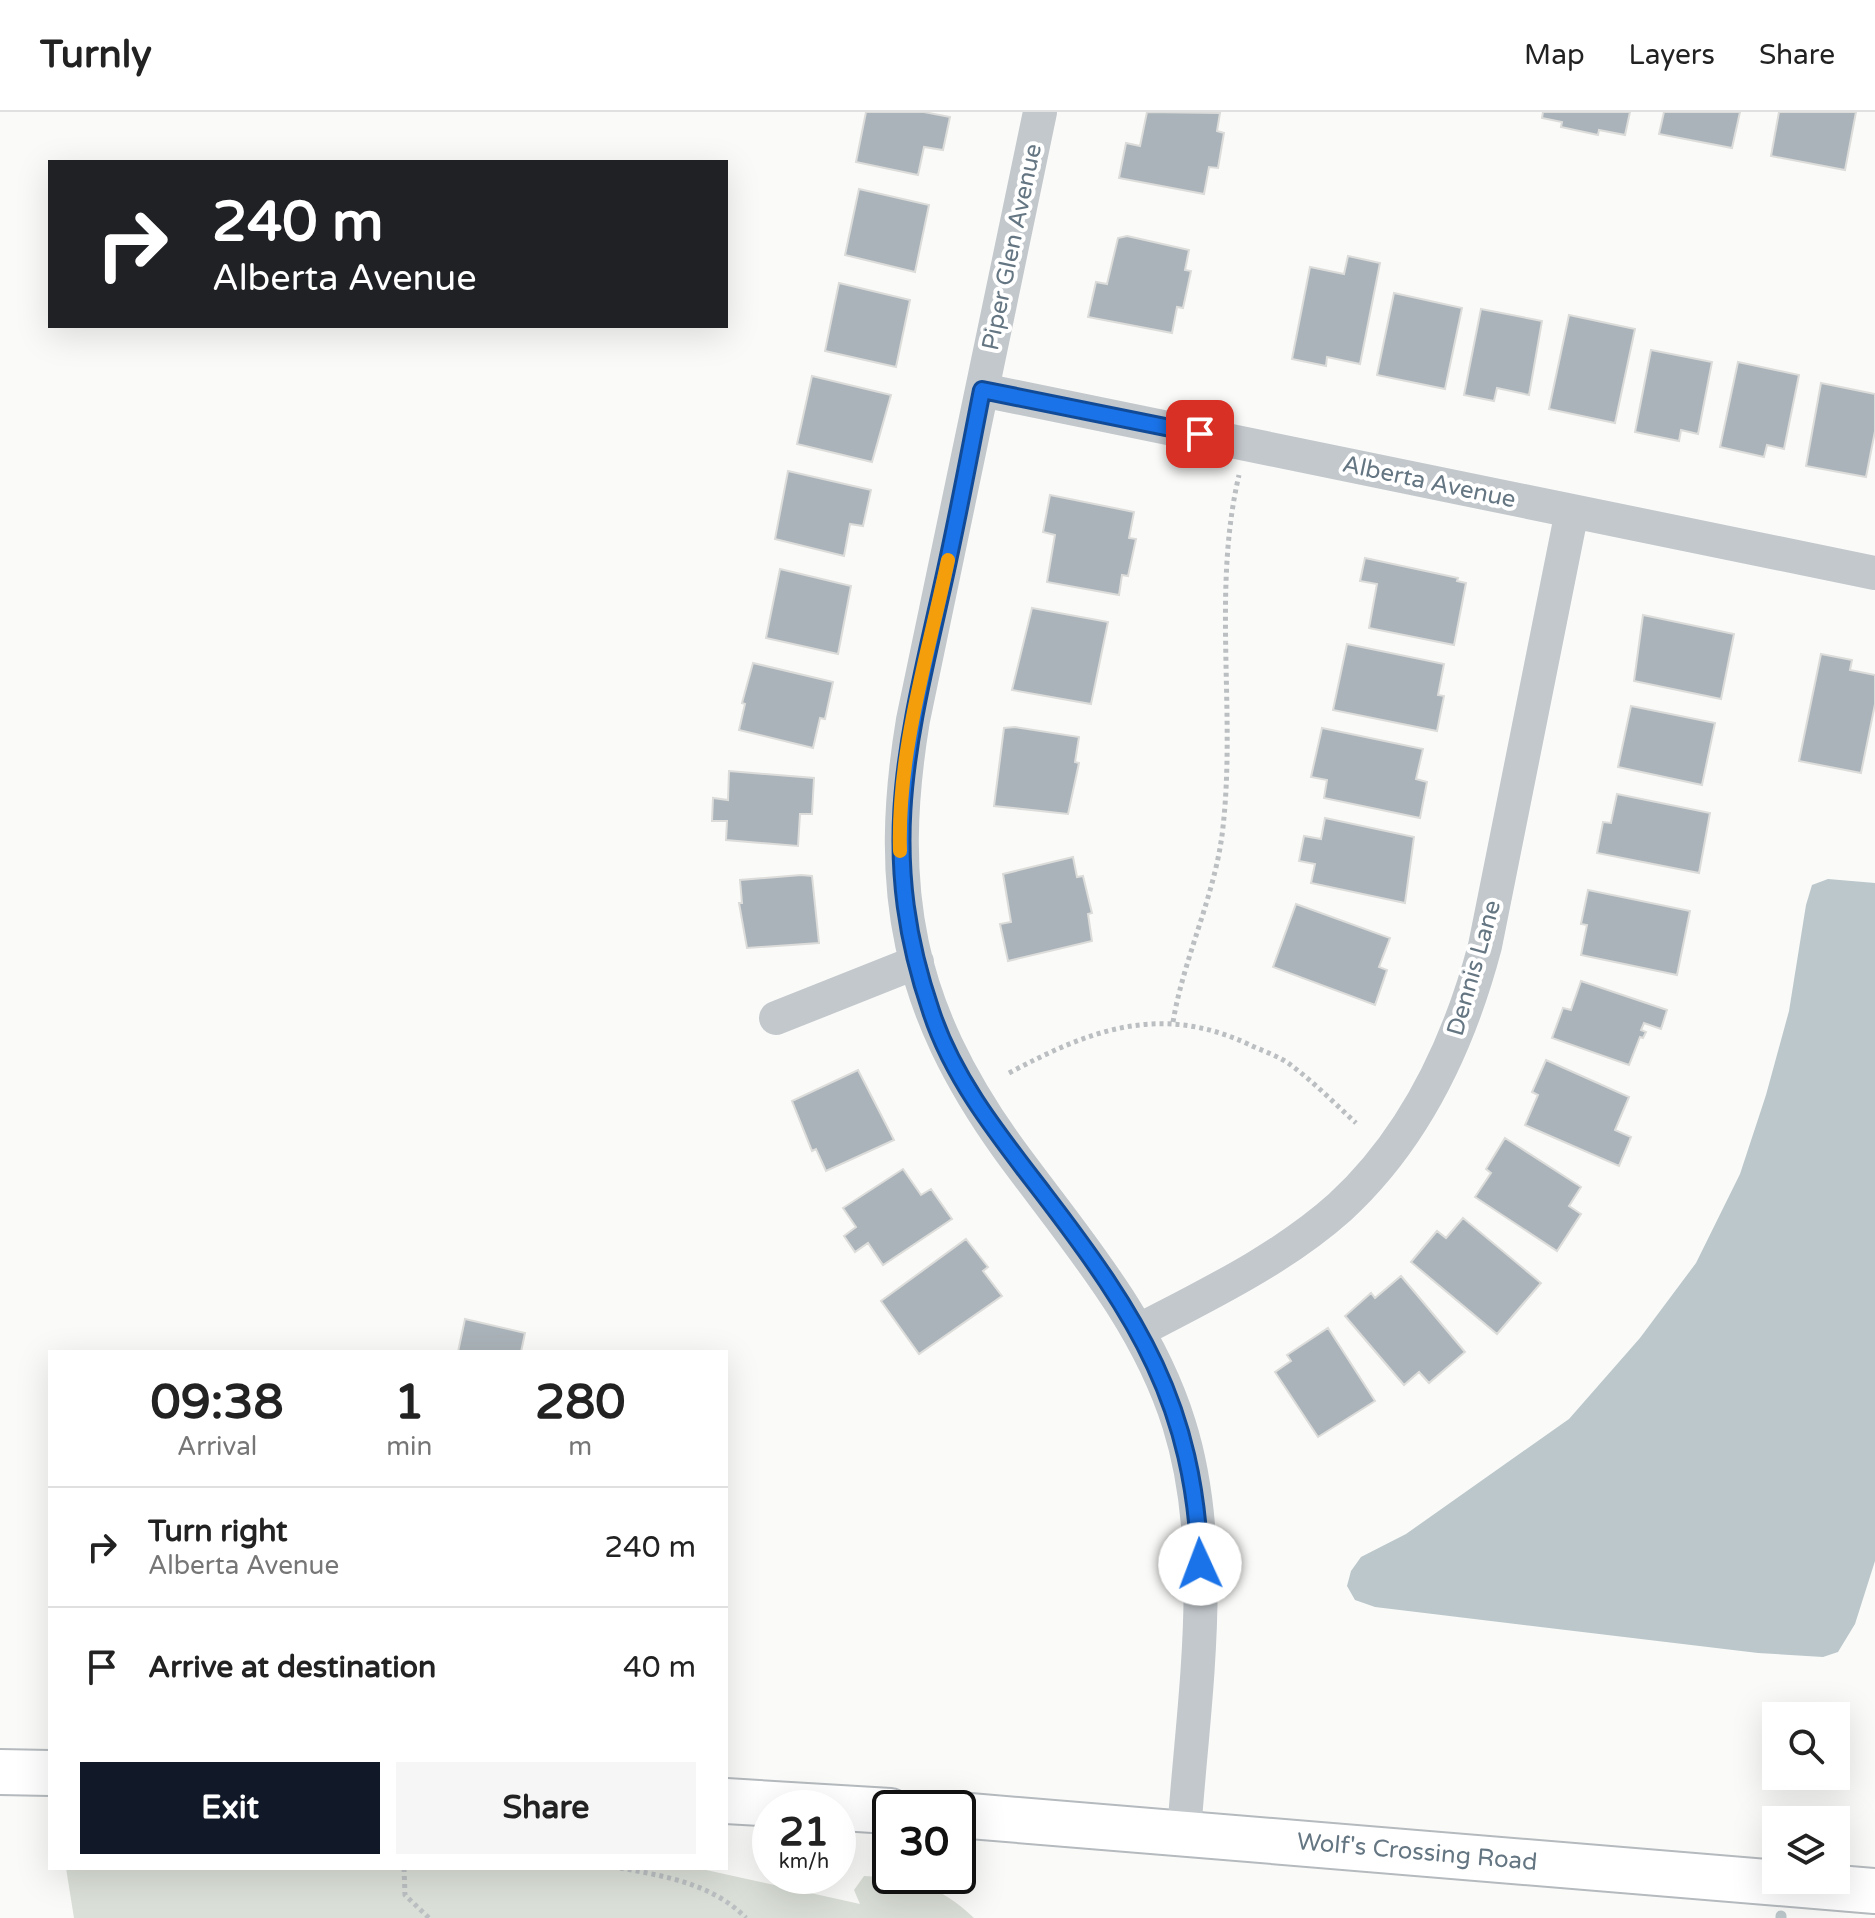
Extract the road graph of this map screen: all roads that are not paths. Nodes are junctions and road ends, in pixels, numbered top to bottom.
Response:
1 (1040, 112) edge
2 (982, 390) junction
3 (1572, 511) junction
4 (1875, 573) edge
5 (917, 962) junction
6 (776, 1018) dead end
7 (1138, 1331) junction
8 (0, 1772) edge
9 (48, 1773) edge
10 (728, 1801) edge
11 (872, 1810) edge
12 (976, 1816) edge
13 (1184, 1833) junction
14 (1875, 1891) edge

1 - 2 street, Piper Glen Avenue
2 - 3 street, Alberta Avenue
2 - 5 street, Piper Glen Avenue
3 - 4 street, Alberta Avenue
3 - 7 street, Dennis Lane
5 - 6 street
5 - 7 street, Piper Glen Avenue
7 - 13 street, Piper Glen Avenue
8 - 9 main road
10 - 11 main road
12 - 13 main road, Wolf's Crossing Road
13 - 14 main road, Wolf's Crossing Road

